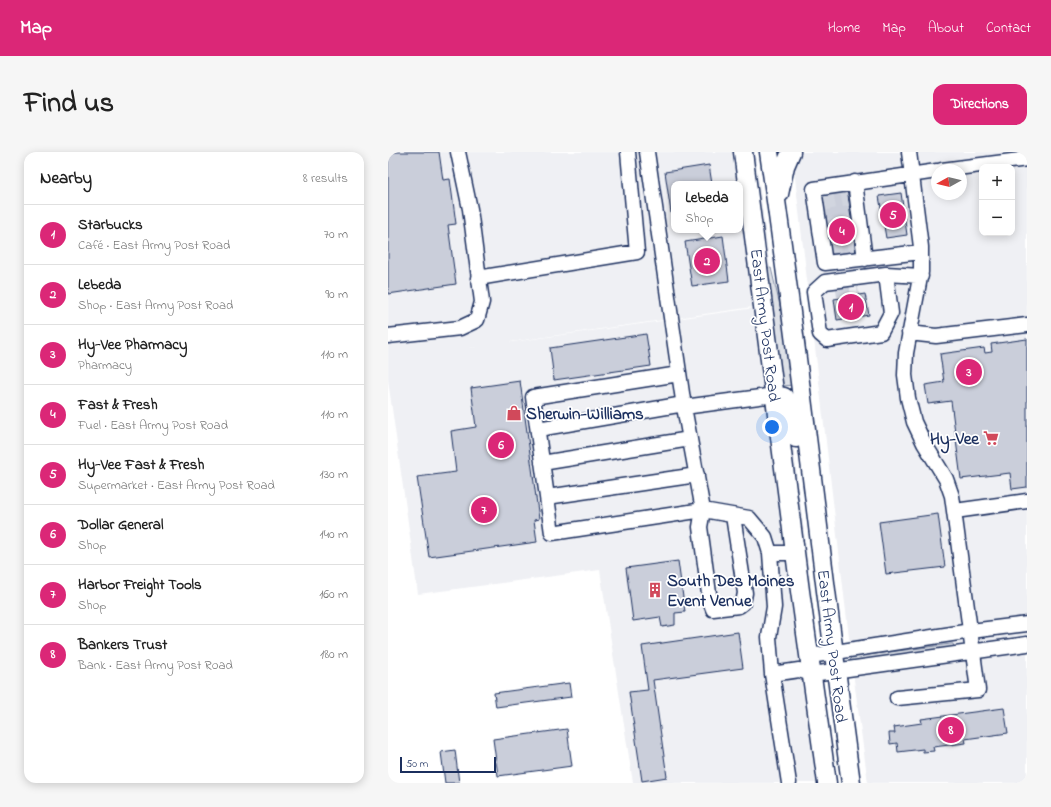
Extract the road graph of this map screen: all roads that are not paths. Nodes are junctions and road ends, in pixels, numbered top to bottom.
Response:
1 (458, 152) edge
2 (628, 152) edge
3 (647, 152) edge
4 (743, 152) edge
5 (769, 152) edge
6 (791, 152) edge
7 (909, 152) edge
8 (1027, 159) edge
9 (967, 167) edge
10 (931, 172) edge
11 (912, 174) junction
12 (854, 182) junction
13 (777, 206) junction
14 (921, 252) junction
15 (865, 258) junction
16 (886, 274) junction
17 (871, 276) junction
18 (921, 276) junction
19 (478, 278) junction
20 (858, 287) tunnel mouth
21 (1027, 325) edge
22 (909, 332) junction
23 (388, 336) edge
24 (679, 374) junction
25 (775, 395) junction
26 (684, 406) junction
27 (538, 429) junction
28 (690, 439) junction
29 (542, 463) junction
30 (697, 475) junction
31 (547, 497) junction
32 (1027, 501) edge
33 (703, 510) junction
34 (955, 511) junction
35 (733, 516) junction
36 (818, 534) junction
37 (795, 552) junction
38 (770, 553) junction
39 (1027, 624) edge
40 (971, 631) junction
41 (1027, 644) edge
42 (973, 651) junction
43 (834, 652) junction
44 (810, 656) junction
45 (836, 671) junction
46 (772, 674) junction
47 (812, 674) junction
48 (897, 698) dead end
49 (789, 783) edge
50 (827, 783) edge
51 (851, 783) edge

1 - 19 lane
2 - 19 lane
3 - 24 lane
4 - 25 main road, East Army Post Road
5 - 13 main road, East Army Post Road
6 - 13 main road
7 - 11 lane
8 - 9 lane
10 - 11 lane
11 - 12 lane
11 - 14 lane
12 - 15 lane
12 - 15 lane
13 - 36 main road, East Army Post Road
14 - 15 lane
14 - 18 lane
16 - 17 lane
16 - 17 lane
16 - 18 lane
17 - 20 lane
18 - 22 lane
19 - 23 lane
21 - 22 lane
22 - 34 lane
24 - 26 lane
24 - 27 lane
25 - 26 lane
25 - 36 main road
25 - 37 main road, East Army Post Road
26 - 27 lane
26 - 28 lane
27 - 29 lane
28 - 29 lane
28 - 30 lane
29 - 31 lane
30 - 31 lane
30 - 33 lane
31 - 33 lane
32 - 34 lane
33 - 35 lane
33 - 35 lane
34 - 40 lane
35 - 38 lane
36 - 43 main road, East Army Post Road
37 - 38 lane
37 - 44 main road, East Army Post Road
38 - 46 lane
39 - 40 lane
40 - 42 lane
40 - 43 lane
41 - 42 lane
42 - 45 lane
42 - 48 lane
43 - 44 lane
43 - 45 main road, East Army Post Road
44 - 47 main road, East Army Post Road
45 - 47 lane
45 - 51 main road, East Army Post Road
46 - 47 lane
46 - 49 lane
47 - 50 main road, East Army Post Road

